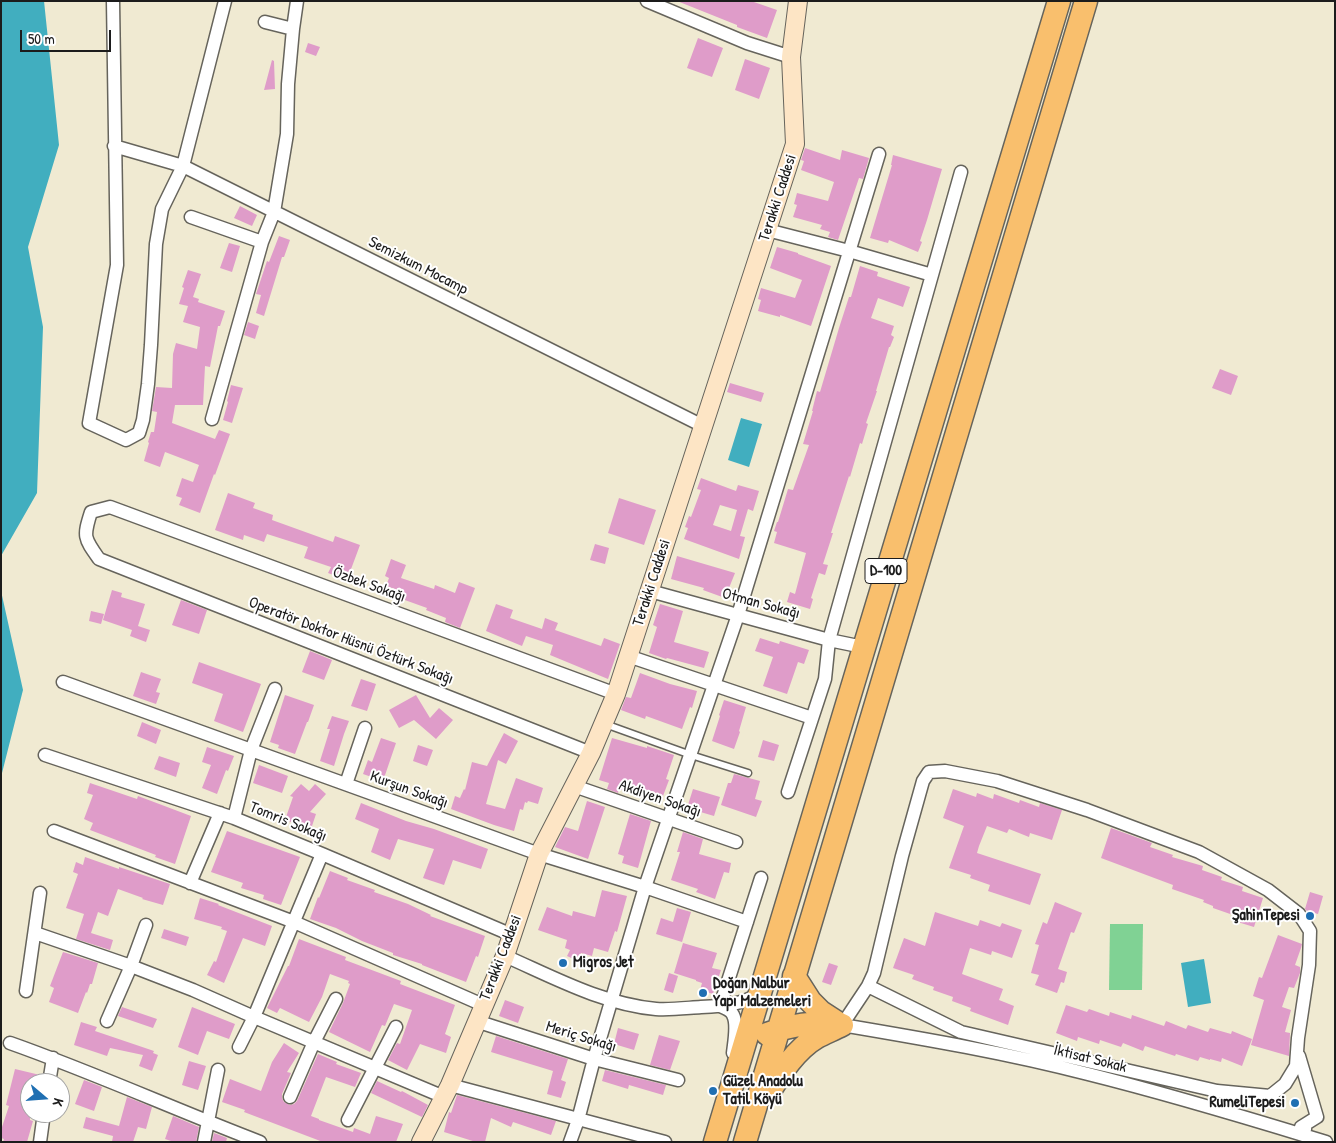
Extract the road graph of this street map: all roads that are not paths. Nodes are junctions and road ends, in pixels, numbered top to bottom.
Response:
1 (113, 1) edge
2 (225, 1) edge
3 (297, 1) edge
4 (647, 1) edge
5 (798, 1) edge
6 (1059, 1) edge
7 (1086, 1) edge
8 (264, 22) dead end
9 (293, 28) junction
10 (791, 57) junction
11 (114, 146) junction
12 (879, 154) dead end
13 (183, 166) junction
14 (961, 172) dead end
15 (274, 212) junction
16 (191, 216) dead end
17 (767, 230) junction
18 (262, 242) junction
19 (849, 251) junction
20 (932, 275) junction
21 (212, 419) dead end
22 (703, 426) junction
23 (110, 507) joint
24 (650, 591) junction
25 (738, 615) junction
26 (829, 640) junction
27 (864, 647) junction
28 (628, 656) junction
29 (63, 682) dead end
30 (714, 686) junction
31 (275, 689) dead end
32 (616, 694) junction
33 (812, 718) junction
34 (603, 724) junction
35 (365, 728) dead end
36 (251, 750) junction
37 (591, 753) junction
38 (45, 755) dead end
39 (691, 755) junction
40 (748, 773) dead end
41 (346, 784) junction
42 (574, 786) junction
43 (788, 792) dead end
44 (220, 813) junction
45 (234, 818) junction
46 (669, 820) junction
47 (54, 831) dead end
48 (736, 842) dead end
49 (322, 854) junction
50 (539, 854) junction
51 (761, 878) dead end
52 (190, 883) junction
53 (645, 887) junction
54 (40, 893) dead end
55 (294, 922) junction
56 (747, 922) junction
57 (146, 925) dead end
58 (35, 933) junction
59 (512, 935) junction
60 (505, 956) junction
61 (131, 966) junction
62 (794, 976) junction
63 (868, 986) junction
64 (26, 991) dead end
65 (760, 993) junction
66 (336, 999) dead end
67 (612, 1000) junction
68 (483, 1005) junction
69 (720, 1006) junction
70 (254, 1017) junction
71 (107, 1020) dead end
72 (476, 1021) junction
73 (842, 1025) junction
74 (396, 1027) dead end
75 (778, 1030) junction
76 (314, 1042) junction
77 (10, 1043) dead end
78 (744, 1043) junction
79 (239, 1047) dead end
80 (1297, 1051) junction
81 (53, 1058) junction
82 (594, 1059) junction
83 (375, 1068) junction
84 (218, 1070) dead end
85 (51, 1073) edge
86 (678, 1080) dead end
87 (730, 1090) junction
88 (447, 1091) junction
89 (290, 1097) dead end
90 (348, 1120) dead end
91 (578, 1120) junction
92 (752, 1120) junction
93 (207, 1122) junction
94 (43, 1123) edge
95 (1303, 1135) junction
96 (40, 1142) edge
97 (204, 1142) edge
98 (260, 1142) edge
99 (422, 1142) edge
100 (570, 1142) edge
101 (664, 1142) edge
102 (715, 1142) edge
103 (745, 1142) edge
104 (1326, 1142) edge

1 - 11 street
2 - 13 street
3 - 9 street
4 - 10 street
5 - 10 street, Terakki Caddesi
6 - 27 highway, D-100
7 - 62 highway, D-100
8 - 9 street
9 - 15 street
10 - 17 street, Terakki Caddesi
11 - 13 street, Semizkum Mocamp
11 - 13 street
12 - 19 street
13 - 15 street, Semizkum Mocamp
14 - 20 street
15 - 18 street
15 - 22 street, Semizkum Mocamp
16 - 18 street
17 - 19 street
17 - 22 street, Terakki Caddesi
18 - 21 street
19 - 20 street
19 - 25 street
20 - 26 street
22 - 24 street, Terakki Caddesi
23 - 32 street, Özbek Sokağı
23 - 37 street, Operatör Doktor Hüsnü Öztürk Sokağı
24 - 25 street, Otman Sokağı
24 - 28 street, Terakki Caddesi
25 - 26 street, Otman Sokağı
25 - 30 street
26 - 27 street, Otman Sokağı
26 - 33 street
27 - 65 highway, D-100
28 - 30 street
28 - 32 street, Terakki Caddesi
29 - 36 street, Kurşun Sokağı
30 - 33 street
30 - 39 street
31 - 36 street
32 - 34 street, Terakki Caddesi
33 - 43 street
34 - 37 street, Terakki Caddesi
34 - 39 lane
35 - 41 street
36 - 41 street, Kurşun Sokağı
36 - 45 street
37 - 42 street, Terakki Caddesi
38 - 44 street, Tomris Sokağı
39 - 40 lane
39 - 46 street
41 - 50 street, Kurşun Sokağı
42 - 46 street, Akdiyen Sokağı
42 - 50 street, Terakki Caddesi
44 - 45 street, Tomris Sokağı
44 - 52 street
45 - 49 street, Tomris Sokağı
46 - 48 street, Akdiyen Sokağı
46 - 53 street
47 - 52 street
49 - 55 street
49 - 59 street, Tomris Sokağı
50 - 53 street, Kurşun Sokağı
50 - 59 street, Terakki Caddesi
51 - 56 street
52 - 55 street
53 - 56 street, Kurşun Sokağı
53 - 67 street
54 - 58 street
55 - 68 street
55 - 70 street
56 - 69 street
57 - 61 street
58 - 61 street
58 - 64 street
59 - 60 street, Terakki Caddesi
60 - 67 street
60 - 68 street, Terakki Caddesi
61 - 70 street
61 - 71 street
62 - 73 highway
62 - 75 highway, D-100
63 - 73 street
63 - 80 street
63 - 80 street
65 - 69 street
65 - 78 highway, D-100
66 - 76 street
67 - 69 street
67 - 82 street
68 - 72 street, Terakki Caddesi
69 - 87 street
70 - 76 street
70 - 79 street
72 - 82 street, Meriç Sokağı
72 - 88 street, Terakki Caddesi
73 - 75 highway
73 - 92 highway
73 - 95 street, İktisat Sokak
74 - 83 street
75 - 78 highway
75 - 92 highway, D-100
76 - 83 street
76 - 89 street
77 - 81 street
78 - 87 highway, D-100
80 - 95 street
81 - 85 street
81 - 93 street
82 - 86 street, Meriç Sokağı
82 - 91 street
83 - 88 street
83 - 90 street
84 - 93 street
87 - 102 highway, D-100
88 - 91 street
88 - 99 street, Terakki Caddesi
91 - 100 street
91 - 101 street
92 - 103 highway, D-100
93 - 97 street
93 - 98 street
94 - 96 street
95 - 104 street, İktisat Sokak

